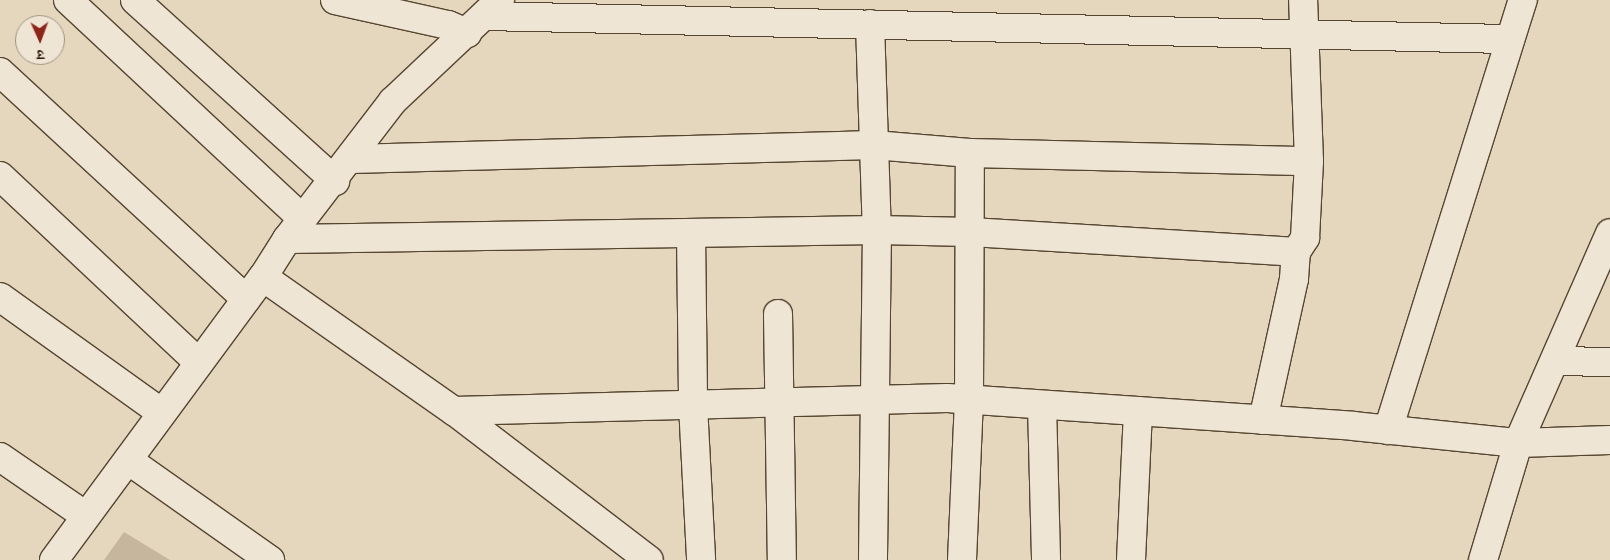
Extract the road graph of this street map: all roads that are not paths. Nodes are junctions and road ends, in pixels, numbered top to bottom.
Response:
1 (68, 0) edge
2 (135, 0) edge
3 (335, 0) edge
4 (1303, 0) edge
5 (1523, 0) edge
6 (484, 16) edge
7 (870, 24) junction
8 (1304, 34) junction
9 (1510, 40) junction
10 (0, 72) edge
11 (874, 145) junction
12 (970, 153) junction
13 (351, 159) junction
14 (1309, 160) junction
15 (0, 176) edge
16 (335, 180) junction
17 (295, 229) junction
18 (877, 230) junction
19 (971, 232) junction
20 (691, 233) junction
21 (1607, 248) edge
22 (1296, 252) junction
23 (263, 277) junction
24 (0, 297) edge
25 (246, 299) junction
26 (778, 314) dead end
27 (1557, 361) junction
28 (1610, 362) edge
29 (199, 363) junction
30 (876, 400) junction
31 (969, 400) junction
32 (780, 402) junction
33 (693, 405) junction
34 (1042, 405) junction
35 (454, 411) junction
36 (1138, 411) junction
37 (162, 413) junction
38 (1263, 420) junction
39 (1388, 430) junction
40 (1610, 440) edge
41 (1518, 443) junction
42 (0, 457) edge
43 (128, 460) junction
44 (86, 516) junction
45 (54, 560) edge
46 (270, 560) edge
47 (649, 560) edge
48 (700, 560) edge
49 (782, 560) edge
50 (873, 560) edge
51 (962, 560) edge
52 (1046, 560) edge
53 (1132, 560) edge
54 (1483, 560) edge

1 - 17 street
2 - 16 street
3 - 6 street
4 - 8 street
5 - 9 street
6 - 7 street
6 - 13 street
7 - 8 street
7 - 11 street
8 - 9 street
8 - 14 street
9 - 39 street
10 - 25 street
11 - 12 street
11 - 13 street
11 - 18 street
12 - 14 street
12 - 19 street
13 - 16 street
14 - 22 street
15 - 29 street
16 - 17 street
17 - 20 street
17 - 23 street
18 - 19 street
18 - 20 street
18 - 30 street
19 - 22 street
19 - 31 street
20 - 33 street
21 - 27 street
22 - 38 street
23 - 25 street
23 - 35 street
24 - 37 street
25 - 29 street
26 - 32 street
27 - 28 street
27 - 41 street
29 - 37 street
30 - 31 street
30 - 32 street
30 - 50 street
31 - 34 street
31 - 51 street
32 - 33 street
32 - 49 street
33 - 35 street
33 - 48 street
34 - 36 street
34 - 52 street
35 - 47 street
36 - 38 street
36 - 53 street
37 - 43 street
38 - 39 street
39 - 41 street
40 - 41 street
41 - 54 street
42 - 44 street
43 - 44 street
43 - 46 street
44 - 45 street

